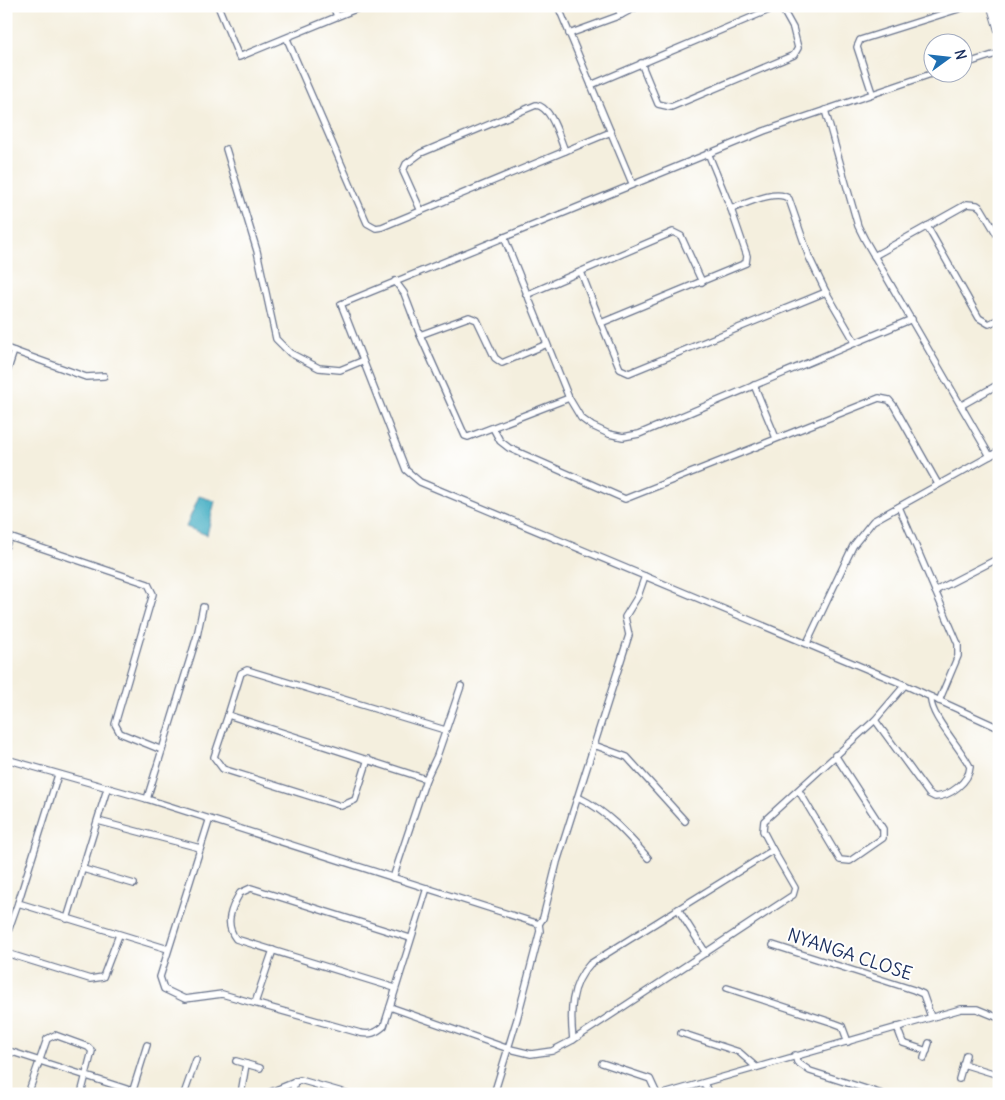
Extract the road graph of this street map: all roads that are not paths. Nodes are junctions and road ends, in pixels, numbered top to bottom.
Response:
1 (218, 6) edge
2 (333, 6) edge
3 (364, 6) edge
4 (558, 6) edge
5 (617, 6) edge
6 (638, 6) edge
7 (968, 6) edge
8 (991, 6) edge
9 (338, 16) junction
10 (621, 16) junction
11 (999, 32) edge
12 (569, 34) junction
13 (287, 39) junction
14 (999, 53) edge
15 (972, 61) edge
16 (641, 62) junction
17 (922, 77) edge
18 (591, 85) junction
19 (872, 93) junction
20 (825, 110) junction
21 (611, 132) junction
22 (226, 149) dead end
23 (565, 151) junction
24 (708, 153) junction
25 (632, 183) junction
26 (732, 209) junction
27 (421, 211) junction
28 (927, 226) junction
29 (504, 237) junction
30 (999, 238) edge
31 (874, 256) junction
32 (581, 272) junction
33 (395, 281) junction
34 (702, 282) junction
35 (826, 292) junction
36 (526, 294) junction
37 (912, 319) junction
38 (999, 319) edge
39 (601, 323) junction
40 (420, 335) junction
41 (855, 342) junction
42 (547, 344) junction
43 (6, 348) edge
44 (14, 351) junction
45 (362, 361) junction
46 (6, 375) edge
47 (104, 376) dead end
48 (999, 384) edge
49 (754, 385) junction
50 (569, 398) junction
51 (962, 405) junction
52 (493, 428) junction
53 (776, 438) junction
54 (999, 450) edge
55 (990, 456) junction
56 (938, 484) junction
57 (899, 507) junction
58 (8, 536) edge
59 (6, 546) edge
60 (999, 558) edge
61 (645, 576) junction
62 (935, 591) junction
63 (203, 607) dead end
64 (807, 643) junction
65 (905, 685) junction
66 (461, 686) dead end
67 (931, 697) junction
68 (940, 701) junction
69 (228, 715) junction
70 (875, 720) junction
71 (999, 728) edge
72 (445, 730) junction
73 (594, 746) junction
74 (162, 750) junction
75 (835, 755) junction
76 (368, 759) junction
77 (7, 760) edge
78 (58, 775) junction
79 (426, 779) junction
80 (107, 789) junction
81 (799, 792) junction
82 (578, 797) junction
83 (147, 799) junction
84 (209, 820) junction
85 (98, 821) junction
86 (685, 822) dead end
87 (200, 848) junction
88 (773, 850) junction
89 (648, 858) dead end
90 (82, 869) junction
91 (393, 878) junction
92 (134, 884) dead end
93 (427, 888) junction
94 (18, 903) junction
95 (678, 909) junction
96 (67, 918) junction
97 (539, 924) junction
98 (119, 935) junction
99 (6, 937) edge
100 (410, 938) junction
101 (773, 945) dead end
102 (168, 949) junction
103 (273, 950) junction
104 (6, 953) edge
105 (706, 953) junction
106 (395, 988) junction
107 (727, 988) dead end
108 (255, 1003) junction
109 (390, 1006) junction
110 (931, 1017) junction
111 (999, 1018) edge
112 (897, 1027) junction
113 (680, 1033) dead end
114 (573, 1040) junction
115 (848, 1042) junction
116 (929, 1043) dead end
117 (147, 1045) dead end
118 (506, 1048) junction
119 (6, 1050) edge
120 (927, 1050) junction
121 (795, 1055) junction
122 (966, 1055) dead end
123 (924, 1058) dead end
124 (196, 1060) dead end
125 (39, 1061) junction
126 (236, 1061) dead end
127 (602, 1063) dead end
128 (246, 1064) junction
129 (963, 1064) junction
130 (756, 1067) junction
131 (260, 1068) dead end
132 (999, 1075) edge
133 (86, 1076) junction
134 (959, 1079) dead end
135 (295, 1081) junction
136 (704, 1083) junction
137 (132, 1092) edge
138 (346, 1093) edge
139 (28, 1094) edge
140 (81, 1094) edge
141 (142, 1094) edge
142 (184, 1094) edge
143 (241, 1094) edge
144 (266, 1094) edge
145 (292, 1094) edge
146 (494, 1094) edge
147 (657, 1094) edge
148 (664, 1094) edge
149 (709, 1094) edge
150 (882, 1094) edge

1 - 13 street
2 - 9 street
3 - 9 street
4 - 12 street
5 - 10 street
6 - 10 street
7 - 19 street
8 - 11 street
9 - 13 street
10 - 12 street
12 - 18 street
13 - 27 street
14 - 15 street
16 - 16 street
16 - 18 street
17 - 19 street
18 - 21 street
19 - 20 street
20 - 24 street
20 - 31 street
21 - 23 street
21 - 25 street
22 - 45 street
23 - 27 street
23 - 27 street
24 - 25 street
24 - 26 street
25 - 29 street
26 - 34 street
26 - 35 street
28 - 30 street
28 - 31 street
28 - 38 street
29 - 33 street
29 - 36 street
31 - 37 street
32 - 34 street
32 - 36 street
32 - 39 street
33 - 40 street
33 - 45 street
34 - 39 street
35 - 39 street
35 - 41 street
36 - 42 street
37 - 41 street
37 - 51 street
40 - 42 street
40 - 52 street
41 - 49 street
42 - 50 street
43 - 44 street
44 - 46 street
44 - 47 street
45 - 61 street
48 - 51 street
49 - 50 street
49 - 53 street
50 - 52 street
51 - 55 street
52 - 53 street
53 - 56 street
54 - 55 street
55 - 56 street
56 - 57 street
57 - 62 street
57 - 64 street
58 - 59 street
58 - 74 street
60 - 62 street
61 - 64 street
61 - 73 street
62 - 68 street
63 - 74 street
64 - 65 street
65 - 67 street
65 - 70 street
66 - 72 street
67 - 68 street
67 - 70 street
68 - 71 street
69 - 72 street
69 - 76 street
69 - 76 street
70 - 75 street
72 - 79 street
73 - 82 street
73 - 86 street
74 - 83 street
75 - 81 street
75 - 81 street
76 - 79 street
77 - 78 street
78 - 80 street
78 - 94 street
79 - 91 street
80 - 83 street
80 - 85 street
81 - 88 street
82 - 89 street
82 - 97 street
83 - 84 street
84 - 87 street
84 - 91 street
85 - 87 street
85 - 90 street
87 - 102 street
88 - 95 street
88 - 105 street
90 - 92 street
90 - 96 street
91 - 93 street
93 - 97 street
93 - 100 street
94 - 96 street
94 - 99 street
95 - 105 street
95 - 114 street
96 - 98 street
97 - 118 street
98 - 102 street
98 - 104 street
100 - 103 street
100 - 106 street
101 - 110 street, NYANGA CLOSE
102 - 108 street
103 - 106 street
103 - 108 street
105 - 114 street
106 - 109 street
107 - 115 street
108 - 109 street
109 - 118 street
110 - 111 street
110 - 112 street
112 - 115 street
112 - 120 street
113 - 130 street
114 - 118 street
115 - 121 street
116 - 120 street
117 - 137 street
118 - 146 street
119 - 125 street
120 - 123 street
121 - 130 street
121 - 150 street
122 - 129 street
124 - 142 street
125 - 133 street
125 - 133 street
125 - 139 street
126 - 128 street
127 - 147 street
128 - 131 street
128 - 143 street
129 - 132 street
129 - 134 street
130 - 136 street
133 - 137 street
133 - 140 street
135 - 138 street
135 - 144 street
135 - 145 street
136 - 148 street
136 - 149 street
137 - 141 street

